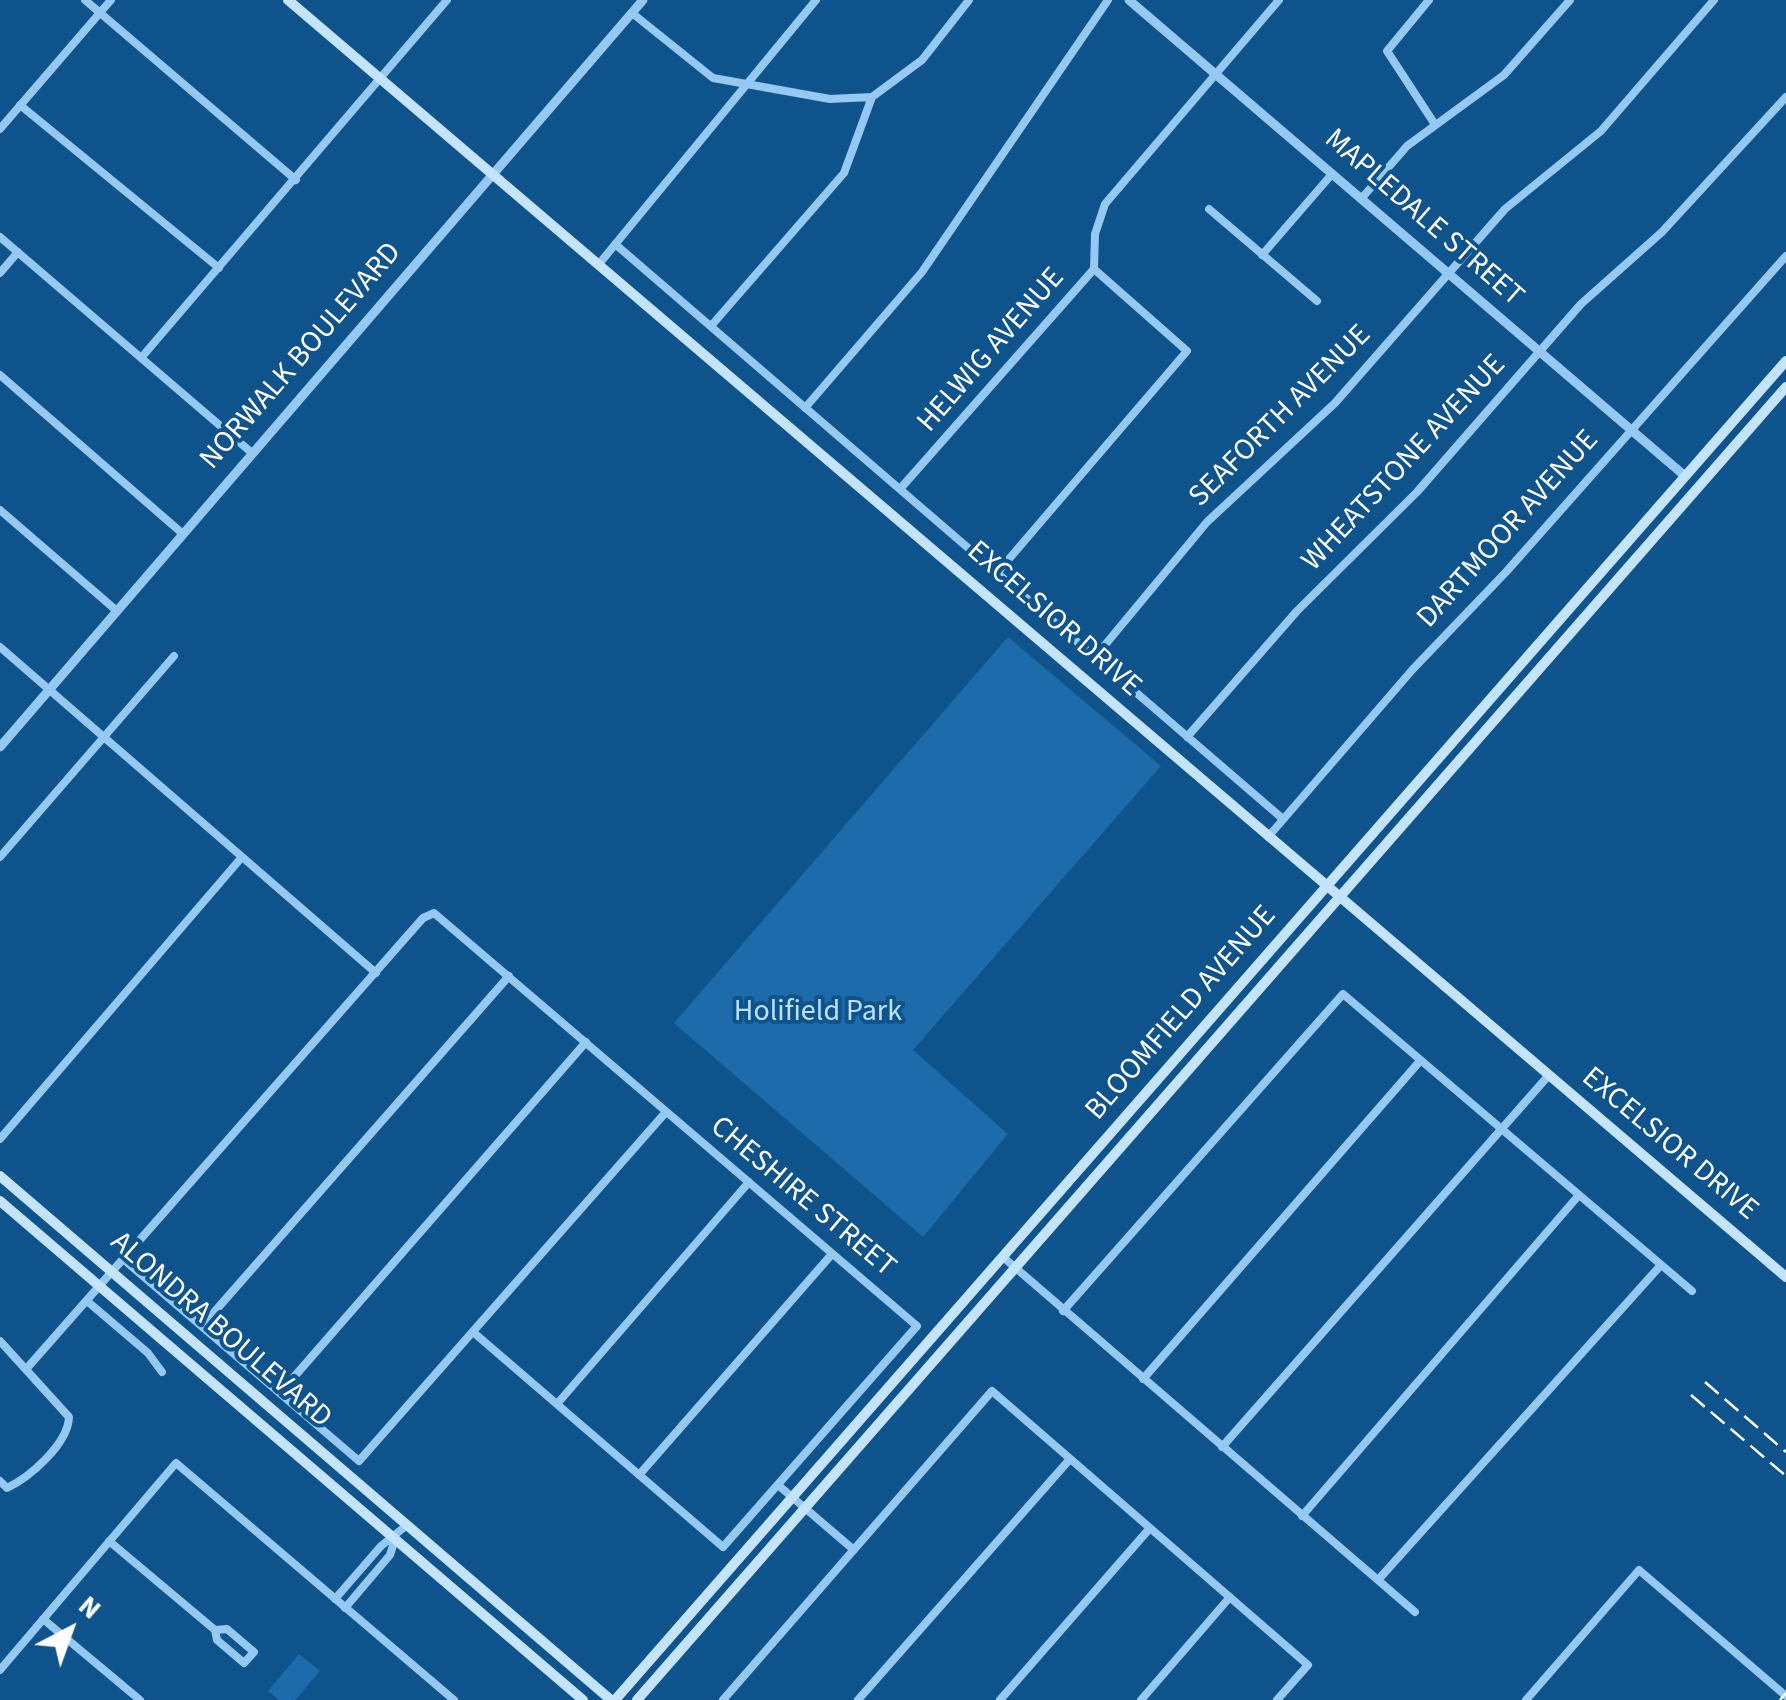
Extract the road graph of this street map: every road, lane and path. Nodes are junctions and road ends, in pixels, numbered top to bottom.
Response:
1 (85, 0) edge
2 (112, 0) edge
3 (288, 0) edge
4 (447, 0) edge
5 (643, 0) edge
6 (816, 0) edge
7 (969, 0) edge
8 (1108, 0) edge
9 (1128, 0) edge
10 (1279, 0) edge
11 (1430, 0) edge
12 (1570, 0) edge
13 (1714, 0) edge
14 (100, 13) junction
15 (632, 13) junction
16 (1216, 75) junction
17 (381, 79) junction
18 (746, 85) junction
19 (872, 97) junction
20 (1786, 97) edge
21 (20, 104) junction
22 (1434, 123) junction
23 (0, 129) edge
24 (492, 173) junction
25 (1332, 174) junction
26 (296, 180) junction
27 (1361, 199) junction
28 (1209, 209) dead end
29 (0, 237) edge
30 (615, 244) junction
31 (18, 252) junction
32 (1262, 256) junction
33 (1786, 256) edge
34 (599, 264) junction
35 (220, 268) junction
36 (1094, 268) junction
37 (0, 273) edge
38 (1448, 273) junction
39 (1316, 301) dead end
40 (711, 326) junction
41 (1539, 351) junction
42 (141, 358) junction
43 (1786, 361) edge
44 (0, 375) edge
45 (1786, 387) edge
46 (805, 408) junction
47 (1630, 430) junction
48 (252, 454) junction
49 (1684, 476) junction
50 (1705, 479) junction
51 (900, 490) junction
52 (1687, 500) junction
53 (0, 510) edge
54 (1654, 512) junction
55 (1639, 530) junction
56 (1660, 533) junction
57 (183, 534) junction
58 (997, 573) junction
59 (116, 611) junction
60 (0, 647) edge
61 (174, 656) dead end
62 (1095, 657) junction
63 (49, 690) junction
64 (104, 737) junction
65 (1188, 737) junction
66 (0, 747) edge
67 (1283, 820) junction
68 (1268, 837) junction
69 (242, 857) junction
70 (0, 858) edge
71 (1326, 887) junction
72 (1339, 897) junction
73 (376, 973) junction
74 (509, 976) junction
75 (586, 1042) junction
76 (1420, 1062) junction
77 (1549, 1075) junction
78 (666, 1112) junction
79 (1502, 1128) junction
80 (0, 1140) edge
81 (0, 1176) edge
82 (750, 1182) junction
83 (1580, 1196) junction
84 (0, 1201) edge
85 (832, 1254) junction
86 (1003, 1257) junction
87 (124, 1258) junction
88 (1661, 1265) junction
89 (1017, 1269) junction
90 (112, 1272) junction
91 (1786, 1278) edge
92 (100, 1286) junction
93 (1692, 1291) dead end
94 (86, 1301) junction
95 (1063, 1310) junction
96 (202, 1326) junction
97 (473, 1332) junction
98 (0, 1341) edge
99 (28, 1368) junction
100 (162, 1372) dead end
101 (1143, 1379) junction
102 (280, 1393) junction
103 (557, 1404) junction
104 (1222, 1447) junction
105 (1070, 1459) junction
106 (639, 1475) junction
107 (4, 1485) edge
108 (778, 1485) junction
109 (791, 1497) junction
110 (806, 1509) junction
111 (1302, 1516) junction
112 (406, 1524) junction
113 (1150, 1528) junction
114 (394, 1539) junction
115 (108, 1541) junction
116 (854, 1550) junction
117 (1378, 1580) junction
118 (1230, 1598) junction
119 (494, 1599) junction
120 (340, 1604) junction
121 (697, 1606) junction
122 (1414, 1612) dead end
123 (482, 1614) junction
124 (710, 1617) junction
125 (42, 1619) junction
126 (215, 1630) junction
127 (0, 1670) edge
128 (1786, 1696) edge
129 (140, 1700) edge
130 (454, 1700) edge
131 (583, 1700) edge
132 (613, 1700) edge
133 (637, 1700) edge
134 (724, 1700) edge
135 (858, 1700) edge
136 (1000, 1700) edge
137 (1141, 1700) edge
138 (1277, 1700) edge
139 (1526, 1700) edge

1 - 14 street
2 - 14 street
3 - 17 main road, EXCELSIOR DRIVE
4 - 17 street
5 - 15 street, NORWALK BOULEVARD
6 - 18 street
7 - 19 street
8 - 46 street
9 - 16 street, MAPLEDALE STREET
10 - 16 street, HELWIG AVENUE
11 - 22 street
12 - 22 street
13 - 38 street, SEAFORTH AVENUE
14 - 21 street
14 - 26 street
15 - 18 street
15 - 24 street, NORWALK BOULEVARD
16 - 25 street, MAPLEDALE STREET
16 - 36 street, HELWIG AVENUE
17 - 24 main road, EXCELSIOR DRIVE
17 - 26 street
18 - 19 street
18 - 30 street
19 - 40 street
20 - 41 street, WHEATSTONE AVENUE
21 - 23 street
21 - 35 street
22 - 27 street
24 - 34 main road, EXCELSIOR DRIVE
24 - 48 street, NORWALK BOULEVARD
25 - 27 street, MAPLEDALE STREET
25 - 32 street
26 - 35 street
27 - 38 street, MAPLEDALE STREET
28 - 32 street
29 - 31 street
30 - 34 street
30 - 40 street, EXCELSIOR DRIVE
31 - 37 street
31 - 42 street
32 - 39 street
33 - 47 street, DARTMOOR AVENUE
34 - 68 main road, EXCELSIOR DRIVE
35 - 42 street
36 - 51 street, HELWIG AVENUE
36 - 58 street
38 - 41 street, MAPLEDALE STREET
38 - 62 street, SEAFORTH AVENUE
40 - 46 street, EXCELSIOR DRIVE
41 - 47 street, MAPLEDALE STREET
41 - 65 street, WHEATSTONE AVENUE
42 - 48 street
43 - 49 main road, BLOOMFIELD AVENUE
44 - 57 street
45 - 50 main road, BLOOMFIELD AVENUE
46 - 51 street, EXCELSIOR DRIVE
47 - 49 street, MAPLEDALE STREET
47 - 67 street, DARTMOOR AVENUE
48 - 57 street, NORWALK BOULEVARD
49 - 50 main road
49 - 52 main road
49 - 54 main road, BLOOMFIELD AVENUE
50 - 52 main road, BLOOMFIELD AVENUE
51 - 58 street, EXCELSIOR DRIVE
52 - 56 main road, BLOOMFIELD AVENUE
53 - 59 street
54 - 55 main road, BLOOMFIELD AVENUE
54 - 56 main road
55 - 56 main road
55 - 71 main road, BLOOMFIELD AVENUE
56 - 72 main road, BLOOMFIELD AVENUE
57 - 59 street, NORWALK BOULEVARD
58 - 62 street, EXCELSIOR DRIVE
59 - 63 street, NORWALK BOULEVARD
60 - 63 street
61 - 64 street
62 - 65 street, EXCELSIOR DRIVE
63 - 64 street
63 - 66 street, NORWALK BOULEVARD
64 - 69 street
64 - 70 street
65 - 67 street, EXCELSIOR DRIVE
67 - 68 street, DARTMOOR AVENUE
68 - 71 main road, EXCELSIOR DRIVE
69 - 73 street
69 - 80 street
71 - 72 main road, EXCELSIOR DRIVE
71 - 86 main road, BLOOMFIELD AVENUE
72 - 77 main road, EXCELSIOR DRIVE
72 - 89 main road, BLOOMFIELD AVENUE
73 - 74 street, CHESHIRE STREET
73 - 87 street
74 - 75 street, CHESHIRE STREET
74 - 96 street
75 - 78 street, CHESHIRE STREET
75 - 102 street
76 - 79 street
76 - 95 street
76 - 101 street
77 - 79 street
77 - 91 main road, EXCELSIOR DRIVE
78 - 82 street, CHESHIRE STREET
78 - 97 street
79 - 83 street
79 - 104 street
81 - 90 main road, ALONDRA BOULEVARD
82 - 85 street, CHESHIRE STREET
82 - 103 street
83 - 88 street
83 - 111 street
84 - 92 main road, ALONDRA BOULEVARD
85 - 106 street
85 - 108 street, CHESHIRE STREET
86 - 89 street
86 - 109 main road, BLOOMFIELD AVENUE
87 - 90 street
87 - 96 street, ALONDRA BOULEVARD
88 - 93 street
88 - 117 street
89 - 95 street
89 - 110 main road, BLOOMFIELD AVENUE
90 - 92 street
90 - 112 main road, ALONDRA BOULEVARD
92 - 94 street
92 - 114 main road, ALONDRA BOULEVARD
94 - 99 street
94 - 100 street
95 - 101 street
96 - 102 street, ALONDRA BOULEVARD
97 - 102 street, ALONDRA BOULEVARD
97 - 103 street
98 - 99 street
99 - 107 street
101 - 104 street
103 - 106 street
104 - 111 street
105 - 113 street
105 - 116 street
105 - 135 street
106 - 108 street, CHESHIRE STREET
108 - 109 street
109 - 110 street
109 - 121 main road, BLOOMFIELD AVENUE
110 - 116 street
110 - 124 main road, BLOOMFIELD AVENUE
111 - 117 street
112 - 114 street
112 - 119 main road, ALONDRA BOULEVARD
113 - 118 street
113 - 136 street
114 - 120 street
114 - 123 main road, ALONDRA BOULEVARD
115 - 120 street
115 - 125 street
115 - 126 street
116 - 134 street
117 - 122 street
118 - 137 street
118 - 138 street
119 - 123 main road
119 - 132 main road, ALONDRA BOULEVARD
120 - 130 street
121 - 124 main road
121 - 132 main road, BLOOMFIELD AVENUE
123 - 131 main road, ALONDRA BOULEVARD
124 - 133 main road, BLOOMFIELD AVENUE
125 - 127 street
125 - 129 street
126 - 126 street
128 - 139 street

